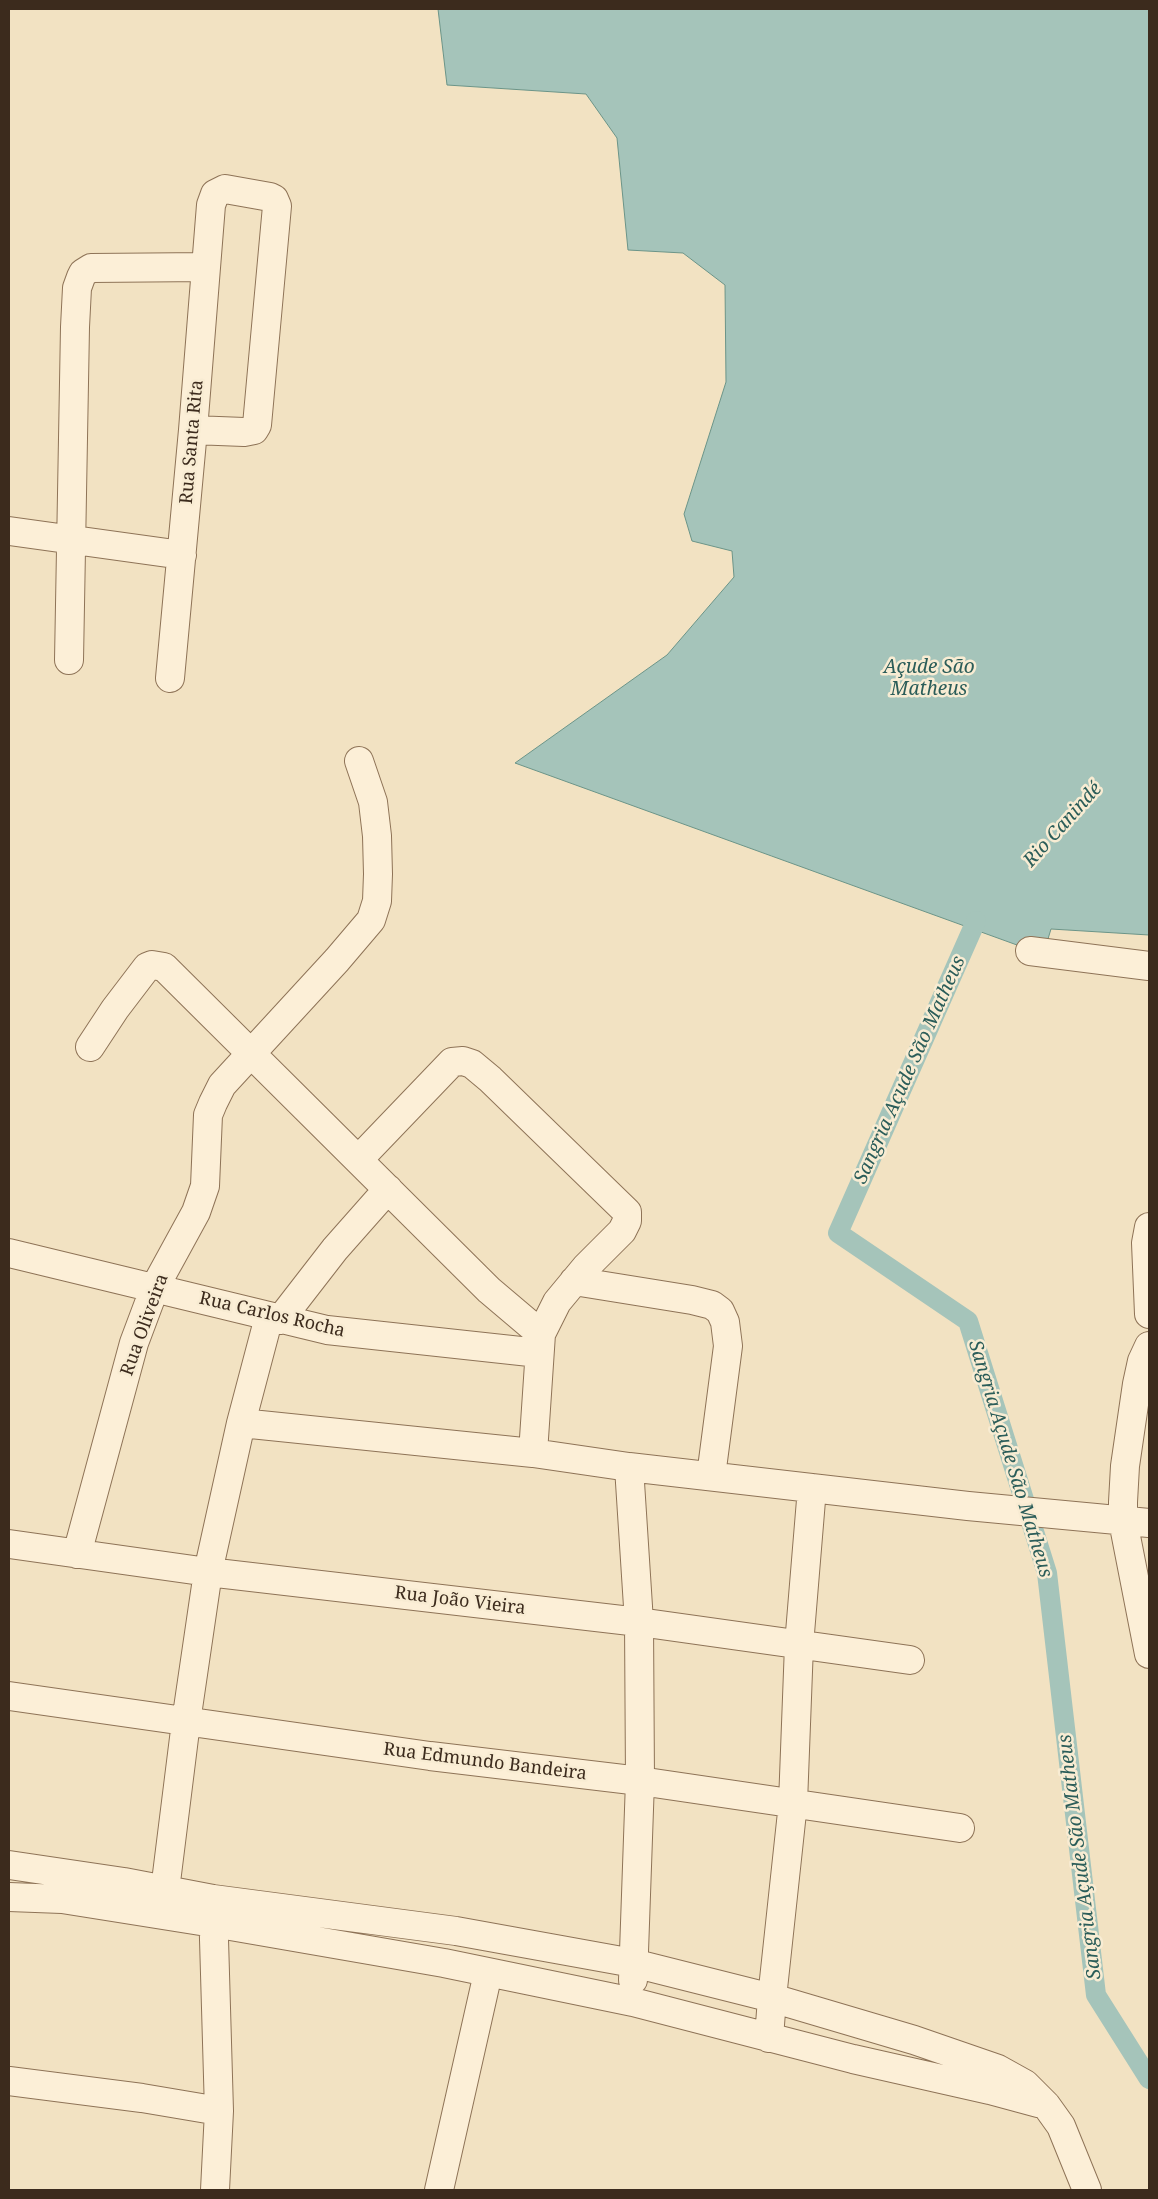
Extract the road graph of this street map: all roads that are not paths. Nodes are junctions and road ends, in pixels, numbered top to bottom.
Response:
1 (206, 267) junction
2 (193, 430) junction
3 (9, 531) edge
4 (72, 539) junction
5 (182, 555) junction
6 (69, 660) dead end
7 (170, 678) dead end
8 (360, 761) dead end
9 (1030, 950) dead end
10 (1149, 966) edge
11 (90, 1048) dead end
12 (250, 1053) junction
13 (358, 1160) junction
14 (388, 1189) junction
15 (1149, 1227) edge
16 (9, 1253) edge
17 (574, 1281) junction
18 (155, 1287) junction
19 (1149, 1314) edge
20 (274, 1318) junction
21 (540, 1343) junction
22 (1149, 1346) edge
23 (241, 1424) junction
24 (533, 1453) junction
25 (629, 1467) junction
26 (711, 1476) junction
27 (812, 1488) junction
28 (1136, 1522) edge
29 (9, 1544) edge
30 (77, 1554) junction
31 (208, 1572) junction
32 (639, 1622) junction
33 (800, 1645) junction
34 (1149, 1654) edge
35 (910, 1660) dead end
36 (9, 1696) edge
37 (186, 1722) junction
38 (640, 1781) junction
39 (793, 1803) junction
40 (960, 1828) dead end
41 (9, 1864) edge
42 (165, 1890) junction
43 (9, 1897) edge
44 (213, 1911) junction
45 (633, 1963) junction
46 (488, 1973) junction
47 (772, 1998) junction
48 (633, 2002) junction
49 (770, 2038) junction
50 (9, 2081) edge
51 (1046, 2105) junction
52 (219, 2111) junction
53 (215, 2190) edge
54 (439, 2190) edge
55 (1087, 2190) edge

1 - 2 street, Rua Santa Rita
1 - 2 street, Rua Santa Rita
1 - 4 street
2 - 5 street, Rua Santa Rita
3 - 4 street
4 - 5 street
4 - 6 street
5 - 7 street, Rua Santa Rita
8 - 12 street, Rua Oliveira
9 - 10 street
11 - 12 street
12 - 13 street
12 - 18 street, Rua Oliveira
13 - 14 street
13 - 17 street
14 - 20 street
14 - 21 street
15 - 19 street
16 - 18 street, Rua Carlos Rocha
17 - 21 street
17 - 26 street
18 - 20 street, Rua Carlos Rocha
18 - 30 street, Rua Oliveira
20 - 21 street, Rua Carlos Rocha
20 - 23 street
21 - 24 street
22 - 28 street
23 - 24 street
23 - 31 street
24 - 25 street
25 - 26 street
25 - 32 street
26 - 27 street
27 - 28 street
27 - 33 street
28 - 34 street
29 - 30 street, Rua João Vieira
30 - 31 street, Rua João Vieira
31 - 32 street, Rua João Vieira
31 - 37 street
32 - 33 street, Rua João Vieira
32 - 38 street
33 - 35 street, Rua João Vieira
33 - 39 street
36 - 37 street, Rua Edmundo Bandeira
37 - 38 street, Rua Edmundo Bandeira
37 - 42 street
38 - 39 street, Rua Edmundo Bandeira
38 - 45 street
39 - 40 street, Rua Edmundo Bandeira
39 - 47 street
41 - 42 street
42 - 44 street
43 - 44 street
44 - 45 street
44 - 46 street
44 - 52 street
45 - 47 street
45 - 48 street
46 - 48 street
46 - 54 street
47 - 49 street
47 - 51 street
48 - 49 street
49 - 51 street
50 - 52 street
51 - 55 street
52 - 53 street

